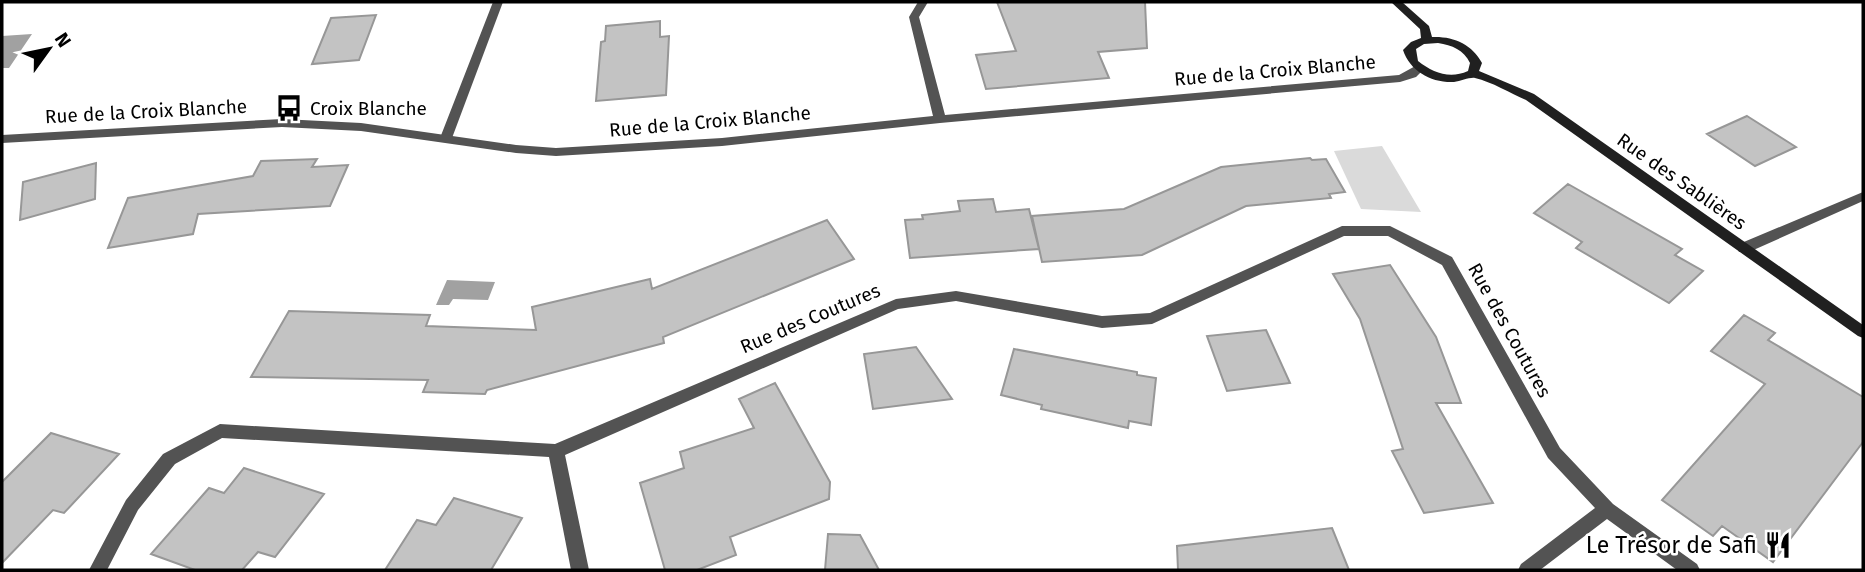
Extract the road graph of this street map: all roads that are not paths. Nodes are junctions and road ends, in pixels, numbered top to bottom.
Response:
1 (498, 2) edge
2 (923, 2) edge
3 (1396, 2) edge
4 (1427, 40) junction
5 (1419, 68) junction
6 (1473, 73) junction
7 (940, 120) junction
8 (446, 138) junction
9 (2, 139) edge
10 (1863, 196) edge
11 (1744, 248) junction
12 (1863, 332) edge
13 (556, 451) junction
14 (1607, 509) junction
15 (98, 570) edge
16 (580, 570) edge
17 (1527, 570) edge
18 (1691, 570) edge

1 - 8 street
2 - 7 street
3 - 4 street
4 - 5 street
4 - 6 street
5 - 6 street
5 - 7 street, Rue de la Croix Blanche
6 - 11 street, Rue des Sablières
7 - 8 street, Rue de la Croix Blanche
8 - 9 street, Rue de la Croix Blanche
10 - 11 street
11 - 12 street, Rue des Sablières
13 - 14 street, Rue des Coutures
13 - 15 street, Rue des Coutures
13 - 16 street
14 - 17 street
14 - 18 street, Rue des Coutures

